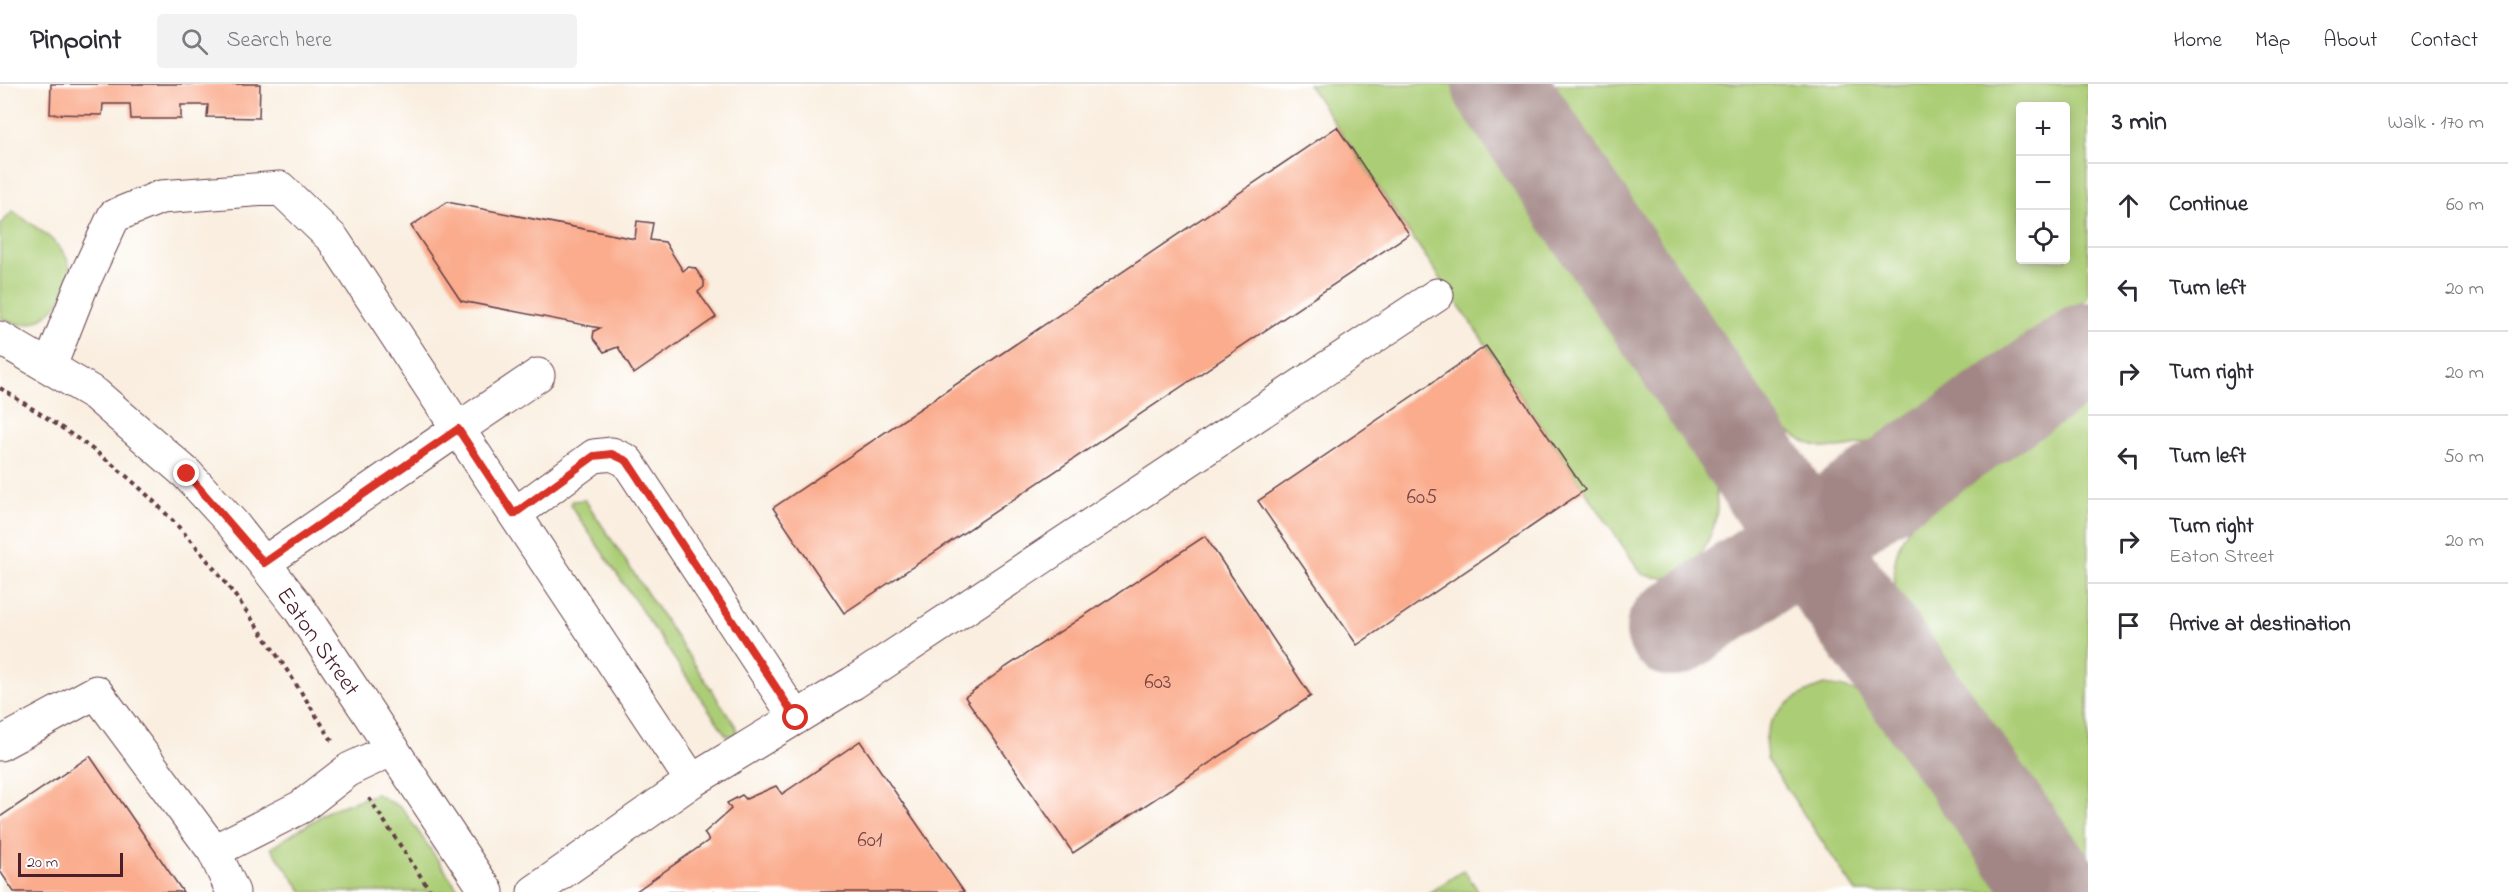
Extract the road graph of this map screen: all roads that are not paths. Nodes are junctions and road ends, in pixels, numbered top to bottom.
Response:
1 (1437, 295) dead end
2 (0, 338) edge
3 (50, 366) junction
4 (538, 375) dead end
5 (458, 429) junction
6 (514, 514) junction
7 (264, 563) junction
8 (796, 718) junction
9 (0, 744) edge
10 (393, 749) junction
11 (692, 782) junction
12 (214, 850) junction
13 (233, 892) edge
14 (487, 892) edge
15 (534, 892) edge

1 - 8 street
2 - 3 street, Eaton Street
3 - 5 street
3 - 7 street, Eaton Street
4 - 5 street
5 - 6 street
5 - 7 street
6 - 8 street
6 - 11 street
7 - 10 street, Eaton Street
8 - 11 street
9 - 12 street
10 - 12 street
10 - 14 street, Eaton Street
11 - 15 street
12 - 13 street

